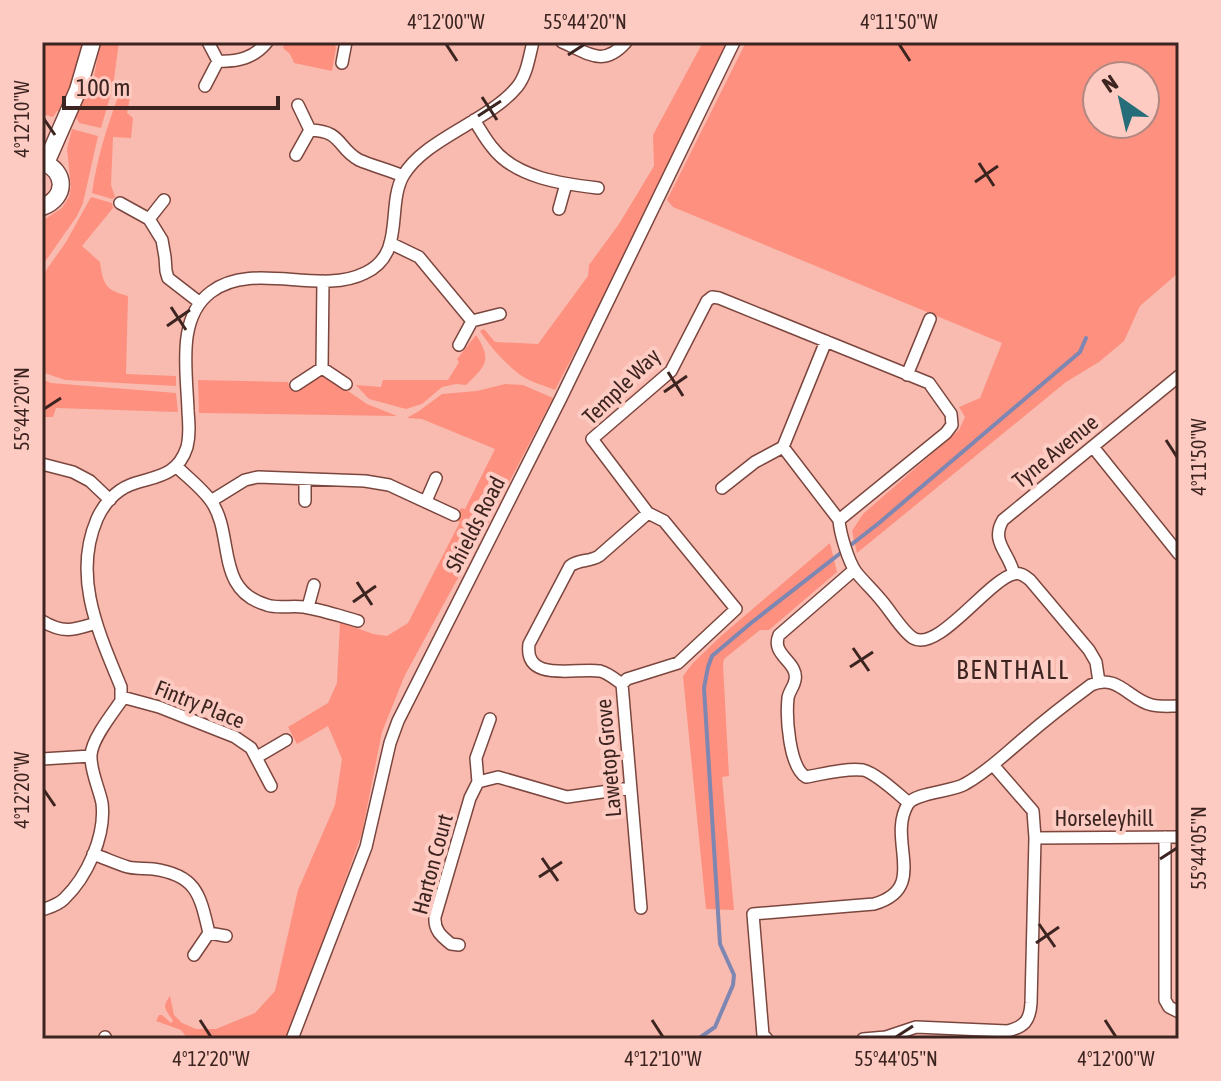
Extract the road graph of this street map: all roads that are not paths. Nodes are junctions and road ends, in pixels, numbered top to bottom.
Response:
1 (92, 42) edge
2 (208, 42) edge
3 (267, 42) edge
4 (346, 42) edge
5 (533, 42) edge
6 (562, 42) edge
7 (626, 42) edge
8 (734, 42) edge
9 (218, 61) junction
10 (342, 63) dead end
11 (205, 86) dead end
12 (298, 105) dead end
13 (474, 120) junction
14 (310, 130) junction
15 (296, 155) dead end
16 (44, 162) edge
17 (403, 176) junction
18 (566, 184) junction
19 (598, 188) dead end
20 (164, 200) dead end
21 (120, 203) dead end
22 (42, 207) edge
23 (559, 209) dead end
24 (149, 219) junction
25 (390, 243) junction
26 (323, 281) junction
27 (199, 302) junction
28 (500, 314) dead end
29 (930, 319) dead end
30 (472, 321) junction
31 (826, 341) junction
32 (459, 345) dead end
33 (322, 368) junction
34 (907, 375) junction
35 (1179, 376) edge
36 (346, 384) dead end
37 (296, 385) dead end
38 (783, 447) junction
39 (1093, 447) junction
40 (42, 464) edge
41 (176, 466) junction
42 (436, 478) dead end
43 (305, 480) junction
44 (722, 488) dead end
45 (110, 500) junction
46 (211, 501) junction
47 (305, 501) dead end
48 (426, 501) junction
49 (648, 513) junction
50 (454, 515) dead end
51 (839, 520) junction
52 (1179, 554) edge
53 (854, 570) junction
54 (1014, 574) junction
55 (314, 585) dead end
56 (308, 607) junction
57 (42, 621) edge
58 (358, 621) dead end
59 (96, 623) junction
60 (1099, 682) junction
61 (622, 684) junction
62 (122, 697) junction
63 (1179, 706) edge
64 (490, 719) dead end
65 (286, 740) dead end
66 (91, 756) junction
67 (257, 757) junction
68 (42, 759) edge
69 (993, 765) junction
70 (478, 782) junction
71 (271, 786) dead end
72 (630, 788) junction
73 (909, 803) junction
74 (1165, 837) junction
75 (1179, 837) edge
76 (1035, 838) junction
77 (93, 854) junction
78 (641, 908) dead end
79 (42, 910) edge
80 (209, 933) junction
81 (226, 936) dead end
82 (459, 945) dead end
83 (194, 955) dead end
84 (1179, 1012) edge
85 (292, 1039) edge
86 (767, 1039) edge
87 (863, 1039) edge

1 - 16 street
2 - 9 street
3 - 9 street
4 - 10 street
5 - 13 street
6 - 7 street
8 - 85 street, Shields Road
9 - 11 street
12 - 14 street
13 - 17 street
13 - 18 street
14 - 15 street
14 - 17 street
16 - 22 street
17 - 25 street
18 - 19 street
18 - 23 street
20 - 24 street
21 - 24 street
24 - 27 street
25 - 26 street
25 - 30 street
26 - 27 street
26 - 33 street
27 - 41 street
28 - 30 street
29 - 34 street
30 - 32 street
31 - 34 street, Temple Way
31 - 38 street
31 - 49 street, Temple Way
33 - 36 street
33 - 37 street
34 - 51 street, Temple Way
35 - 39 street, Tyne Avenue
38 - 44 street
38 - 51 street
39 - 52 street
39 - 54 street, Tyne Avenue
40 - 45 street
41 - 45 street
41 - 46 street
42 - 48 street
43 - 46 street
43 - 47 street
43 - 48 street
45 - 59 street
46 - 56 street
48 - 50 street
49 - 61 street, Lawetop Grove
49 - 61 street
51 - 53 street
53 - 54 street
53 - 73 street
54 - 60 street
55 - 56 street
56 - 58 street
57 - 59 street
59 - 62 street
60 - 63 street
60 - 69 street
61 - 72 street, Lawetop Grove
62 - 66 street
62 - 67 street, Fintry Place
64 - 70 street, Harton Court
65 - 67 street, Fintry Place
66 - 68 street
66 - 77 street
67 - 71 street, Fintry Place
69 - 73 street
69 - 76 street, Horseleyhill
70 - 72 street
70 - 82 street, Harton Court
72 - 78 street, Lawetop Grove
73 - 86 street
74 - 75 street, Horseleyhill
74 - 76 street, Horseleyhill
74 - 84 street, Horseleyhill
76 - 87 street
77 - 79 street
77 - 80 street
80 - 81 street
80 - 83 street

